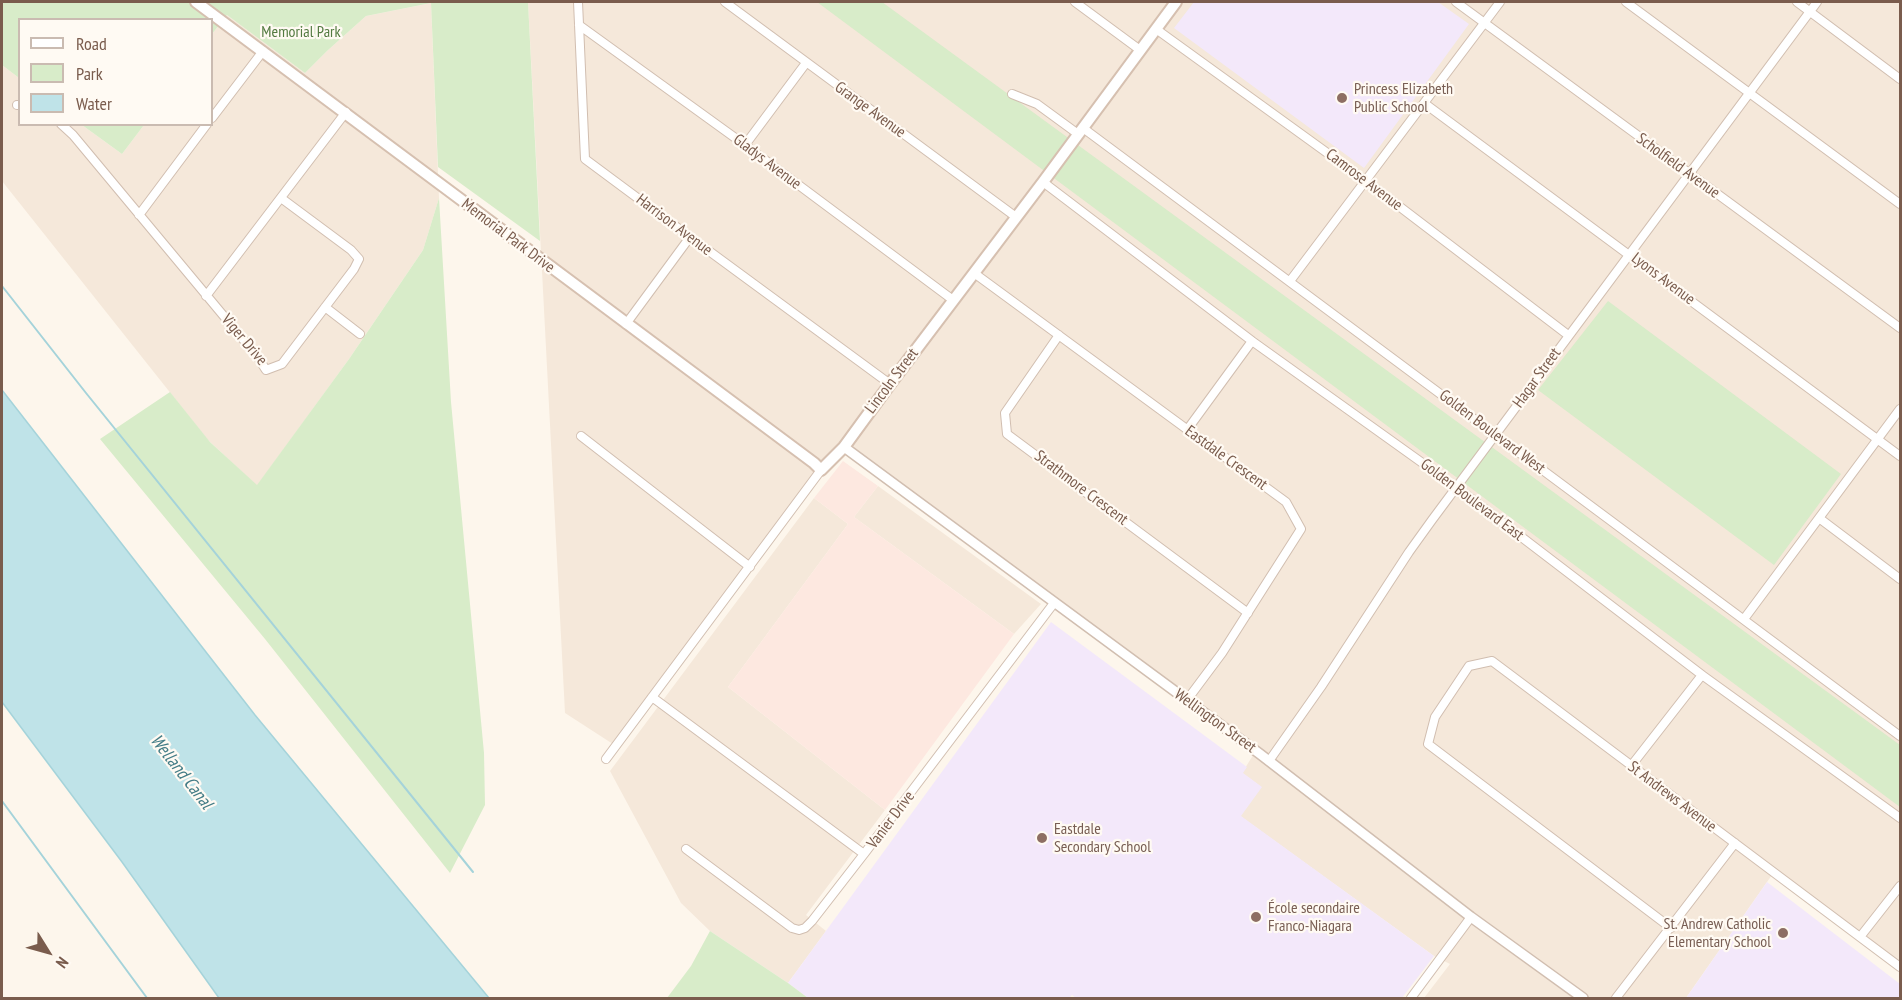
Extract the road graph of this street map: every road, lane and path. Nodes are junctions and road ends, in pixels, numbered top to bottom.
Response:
1 (196, 2) edge
2 (578, 2) edge
3 (725, 2) edge
4 (1075, 2) edge
5 (1176, 2) edge
6 (1456, 2) edge
7 (1500, 2) edge
8 (1626, 2) edge
9 (1797, 2) edge
10 (1816, 2) edge
11 (1810, 11) junction
12 (1485, 22) junction
13 (579, 26) junction
14 (1156, 29) junction
15 (1140, 50) junction
16 (263, 51) junction
17 (806, 63) junction
18 (1900, 79) edge
19 (1749, 93) junction
20 (1011, 94) dead end
21 (1424, 103) junction
22 (346, 112) junction
23 (213, 117) edge
24 (63, 126) edge
25 (206, 126) edge
26 (1081, 131) junction
27 (745, 145) junction
28 (1689, 174) junction
29 (1366, 181) junction
30 (1043, 182) junction
31 (281, 198) junction
32 (1900, 204) edge
33 (139, 215) junction
34 (1016, 217) junction
35 (690, 237) junction
36 (1629, 254) junction
37 (974, 273) junction
38 (1290, 281) junction
39 (206, 296) junction
40 (953, 300) junction
41 (325, 307) junction
42 (626, 324) junction
43 (1900, 328) edge
44 (360, 334) dead end
45 (1059, 335) junction
46 (1568, 335) junction
47 (1252, 341) junction
48 (890, 384) junction
49 (1900, 409) edge
50 (1188, 430) junction
51 (1495, 435) junction
52 (581, 436) dead end
53 (1878, 440) junction
54 (844, 447) junction
55 (1900, 456) edge
56 (821, 470) junction
57 (1456, 487) junction
58 (1819, 519) junction
59 (750, 567) junction
60 (1900, 579) edge
61 (1054, 603) junction
62 (1248, 613) junction
63 (1744, 620) junction
64 (1702, 675) junction
65 (652, 697) junction
66 (1187, 700) junction
67 (1900, 736) edge
68 (606, 759) dead end
69 (1269, 761) junction
70 (1631, 766) junction
71 (1900, 818) edge
72 (1735, 843) junction
73 (686, 849) dead end
74 (864, 854) junction
75 (1900, 886) edge
76 (1471, 917) junction
77 (1671, 928) junction
78 (1860, 937) junction
79 (1900, 967) edge
80 (1411, 999) edge
81 (1583, 999) edge
82 (1616, 999) edge

1 - 16 main road, Memorial Park Drive
2 - 13 street, Harrison Avenue
3 - 17 street, Grange Avenue
4 - 15 street
5 - 14 main road, Lincoln Street
6 - 12 street, Scholfield Avenue
7 - 12 street
8 - 19 street
9 - 11 street
10 - 11 street, Hagar Street
11 - 18 street
11 - 19 street, Hagar Street
12 - 21 street
12 - 28 street, Scholfield Avenue
13 - 27 street, Gladys Avenue
13 - 35 street, Harrison Avenue
14 - 15 main road, Lincoln Street
14 - 29 street, Camrose Avenue
15 - 26 main road, Lincoln Street
16 - 22 main road, Memorial Park Drive
16 - 23 street
17 - 27 street
17 - 34 street, Grange Avenue
19 - 28 street, Hagar Street
19 - 32 street
20 - 26 street, Golden Boulevard West
21 - 29 street
21 - 36 street, Lyons Avenue
22 - 31 street
22 - 42 main road, Memorial Park Drive
24 - 33 street, Viger Drive
25 - 33 street
26 - 30 main road, Lincoln Street
26 - 38 street, Golden Boulevard West
27 - 40 street, Gladys Avenue
28 - 36 street, Hagar Street
28 - 43 street, Scholfield Avenue
29 - 38 street
29 - 46 street, Camrose Avenue
30 - 34 main road, Lincoln Street
30 - 47 street, Golden Boulevard East
31 - 39 street
31 - 41 street, Viger Drive
33 - 39 street, Viger Drive
34 - 37 main road, Lincoln Street
35 - 42 street
35 - 48 street, Harrison Avenue
36 - 46 street, Hagar Street
36 - 53 street, Lyons Avenue
37 - 40 main road, Lincoln Street
37 - 45 street, Eastdale Crescent
38 - 51 street, Golden Boulevard West
39 - 41 street, Viger Drive
40 - 48 main road, Lincoln Street
41 - 44 street
42 - 56 main road, Memorial Park Drive
45 - 50 street, Eastdale Crescent
45 - 62 street, Strathmore Crescent
46 - 51 street, Hagar Street
47 - 50 street
47 - 57 street, Golden Boulevard East
48 - 54 main road, Lincoln Street
49 - 53 street
50 - 62 street, Eastdale Crescent
51 - 57 street, Hagar Street
51 - 63 street, Golden Boulevard West
52 - 59 street
53 - 55 street, Lyons Avenue
53 - 58 street
54 - 56 main road, Lincoln Street
54 - 61 street, Wellington Street
56 - 59 street, Lincoln Street
57 - 64 street, Golden Boulevard East
57 - 69 street, Hagar Street
58 - 60 street
58 - 63 street
59 - 65 street, Lincoln Street
61 - 66 street, Wellington Street
61 - 74 street, Vanier Drive
62 - 66 street, Eastdale Crescent
63 - 67 street, Golden Boulevard West
64 - 70 street
64 - 71 street, Golden Boulevard East
65 - 68 street, Lincoln Street
65 - 74 street, Vanier Drive
66 - 69 street, Wellington Street
69 - 76 street, Wellington Street
70 - 72 street, St Andrews Avenue
70 - 77 street, St Andrews Avenue
72 - 77 street
72 - 78 street, St Andrews Avenue
73 - 74 street
75 - 78 street
76 - 80 street
76 - 81 street, Wellington Street
77 - 82 street
78 - 79 street, St Andrews Avenue

